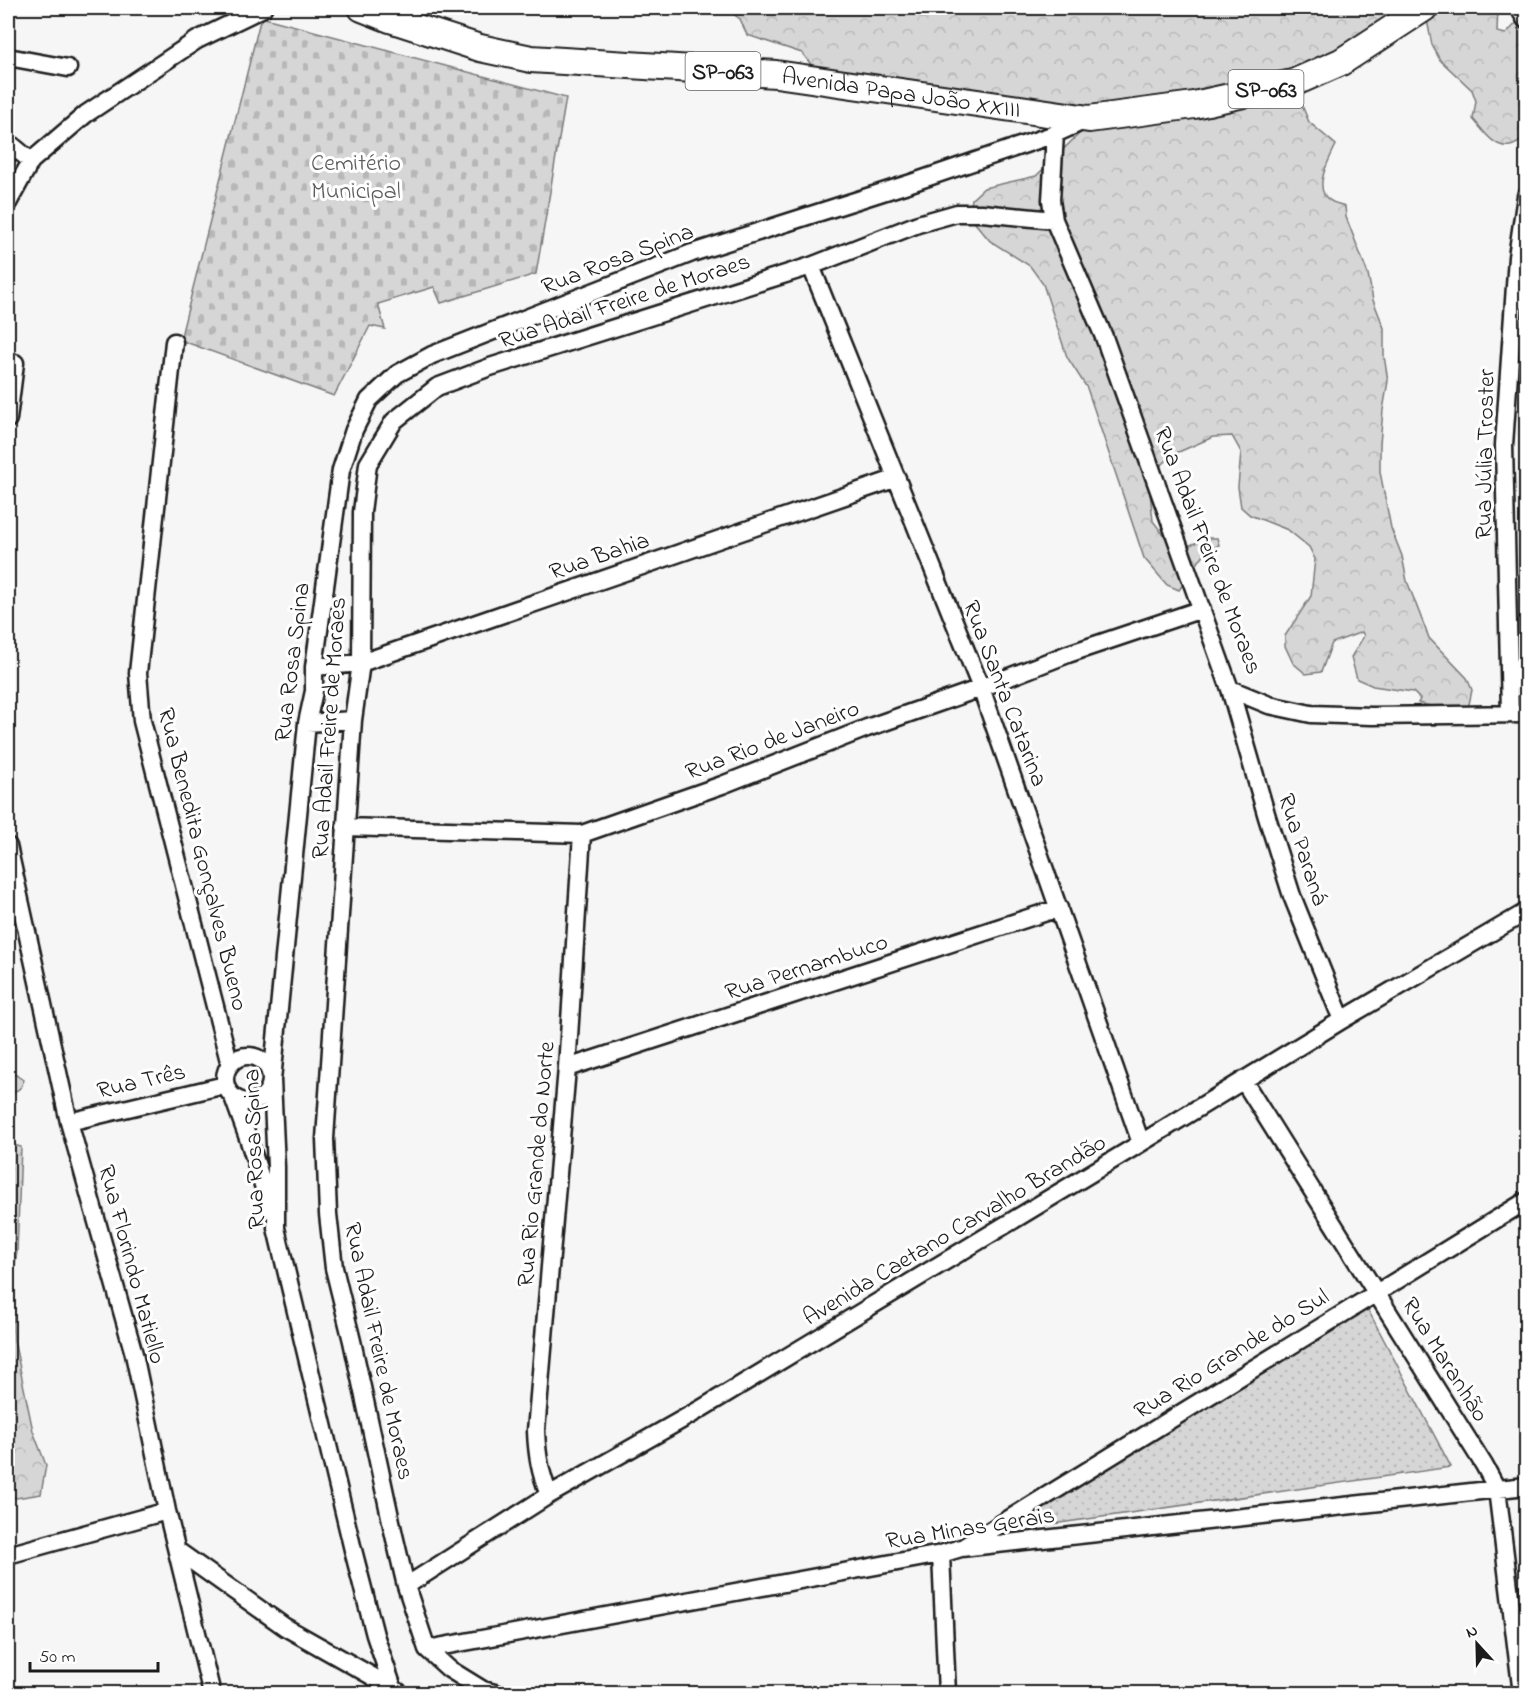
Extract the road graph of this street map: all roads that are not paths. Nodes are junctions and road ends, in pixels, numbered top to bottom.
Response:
1 (263, 8) edge
2 (362, 8) edge
3 (1424, 8) edge
4 (1519, 8) edge
5 (1527, 20) edge
6 (8, 57) edge
7 (68, 68) dead end
8 (1089, 119) junction
9 (1055, 134) junction
10 (8, 142) edge
11 (31, 161) junction
12 (1527, 196) edge
13 (8, 203) edge
14 (1054, 220) junction
15 (811, 266) junction
16 (174, 342) dead end
17 (15, 363) dead end
18 (8, 419) edge
19 (897, 478) junction
20 (1202, 609) junction
21 (361, 663) junction
22 (314, 667) junction
23 (981, 688) junction
24 (1230, 689) junction
25 (1518, 714) edge
26 (353, 720) junction
27 (307, 723) junction
28 (345, 827) junction
29 (582, 834) junction
30 (8, 846) edge
31 (13, 901) edge
32 (1059, 908) junction
33 (1527, 912) edge
34 (1342, 1020) junction
35 (230, 1065) junction
36 (567, 1068) junction
37 (272, 1080) junction
38 (1243, 1080) junction
39 (229, 1091) junction
40 (69, 1122) junction
41 (1141, 1143) junction
42 (1527, 1201) edge
43 (276, 1228) junction
44 (1376, 1292) junction
45 (1527, 1486) edge
46 (1497, 1489) junction
47 (549, 1495) junction
48 (166, 1511) junction
49 (961, 1548) junction
50 (178, 1551) junction
51 (941, 1554) junction
52 (8, 1555) edge
53 (406, 1586) junction
54 (427, 1649) junction
55 (397, 1690) edge
56 (212, 1694) edge
57 (498, 1694) edge
58 (947, 1694) edge
59 (1522, 1694) edge

1 - 11 street
2 - 8 main road, Avenida Papa João XXIII / SP-063
3 - 8 main road, Avenida Papa João XXIII / SP-063
4 - 5 street
6 - 7 street
8 - 9 street, Rua Rosa Spina
9 - 14 street, Rua Adail Freire de Moraes
9 - 22 street, Rua Rosa Spina
10 - 11 street
11 - 13 street
12 - 25 street, Rua Júlia Troster
14 - 15 street, Rua Adail Freire de Moraes
14 - 20 street, Rua Adail Freire de Moraes
15 - 19 street, Rua Santa Catarina
15 - 21 street, Rua Adail Freire de Moraes
16 - 35 street, Rua Benedita Gonçalves Bueno
17 - 18 street
19 - 21 street, Rua Bahia
19 - 23 street, Rua Santa Catarina
20 - 23 street, Rua Rio de Janeiro
20 - 24 street, Rua Adail Freire de Moraes
21 - 22 street, Rua Bahia
21 - 26 street, Rua Adail Freire de Moraes
22 - 27 street, Rua Rosa Spina
23 - 29 street, Rua Rio de Janeiro
23 - 32 street, Rua Santa Catarina
24 - 25 street, Rua Adail Freire de Moraes
24 - 34 street, Rua Paraná
26 - 27 street
26 - 28 street, Rua Adail Freire de Moraes
27 - 37 street, Rua Rosa Spina
28 - 29 street, Rua Rio de Janeiro
28 - 53 street, Rua Adail Freire de Moraes
29 - 36 street, Rua Rio Grande do Norte
30 - 31 street, Rua Florindo Matiello
31 - 40 street, Rua Florindo Matiello
32 - 36 street, Rua Pernambuco
32 - 41 street, Rua Santa Catarina
33 - 34 street, Avenida Caetano Carvalho Brandão
34 - 38 street, Avenida Caetano Carvalho Brandão
35 - 37 street
35 - 39 street
36 - 47 street, Rua Rio Grande do Norte
37 - 39 street
37 - 43 street, Rua Rosa Spina
38 - 41 street, Avenida Caetano Carvalho Brandão
38 - 44 street, Rua Maranhão
39 - 40 street, Rua Três
39 - 43 street
40 - 48 street, Rua Florindo Matiello
41 - 47 street, Avenida Caetano Carvalho Brandão
42 - 44 street, Rua Rio Grande do Sul
43 - 55 street, Rua Rosa Spina
44 - 46 street, Rua Maranhão
44 - 49 street, Rua Rio Grande do Sul
45 - 46 street, Rua Minas Gerais
46 - 49 street, Rua Minas Gerais
46 - 59 street, Rua Maranhão
47 - 53 street, Avenida Caetano Carvalho Brandão
48 - 50 street, Rua Florindo Matiello
48 - 52 street
49 - 51 street, Rua Minas Gerais
50 - 55 street
50 - 56 street, Rua Florindo Matiello
51 - 54 street, Rua Minas Gerais
51 - 58 street
53 - 54 street, Rua Adail Freire de Moraes
54 - 57 street, Rua Adail Freire de Moraes

